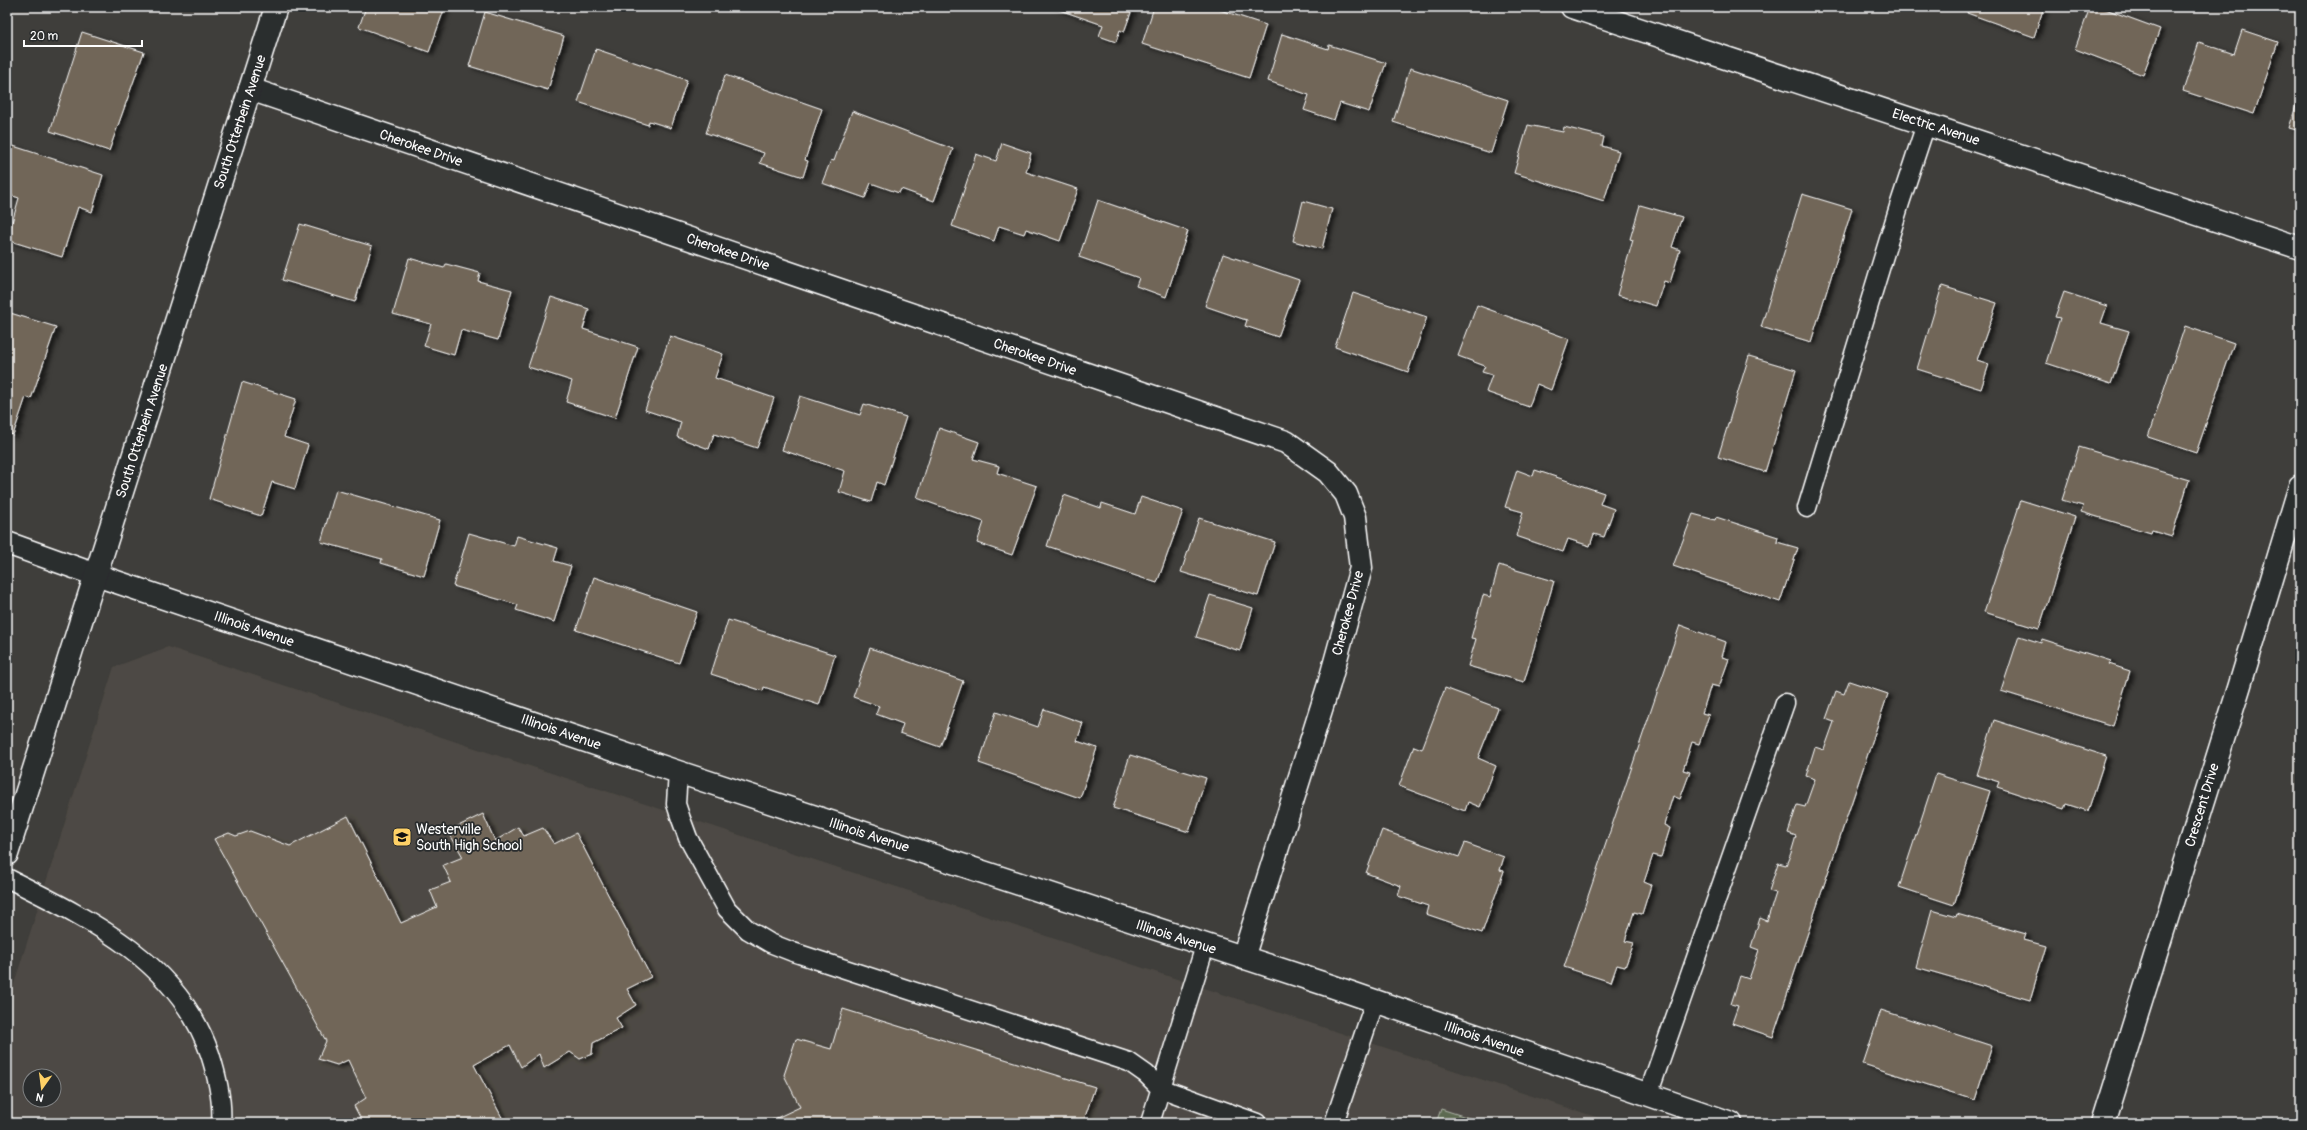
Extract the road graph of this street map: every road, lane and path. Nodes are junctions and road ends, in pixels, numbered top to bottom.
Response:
1 (276, 7) edge
2 (1572, 7) edge
3 (250, 89) junction
4 (1926, 124) junction
5 (2300, 248) edge
6 (2300, 486) edge
7 (1807, 508) dead end
8 (7, 543) edge
9 (96, 576) junction
10 (1785, 703) dead end
11 (678, 772) junction
12 (7, 854) edge
13 (7, 878) edge
14 (1205, 946) junction
15 (1242, 958) junction
16 (1375, 1001) junction
17 (1160, 1088) junction
18 (1648, 1095) junction
19 (221, 1123) edge
20 (1150, 1123) edge
21 (1257, 1123) edge
22 (1334, 1123) edge
23 (1731, 1123) edge
24 (2102, 1123) edge

1 - 3 street, South Otterbein Avenue
2 - 4 street, Electric Avenue
3 - 9 street, South Otterbein Avenue
3 - 15 street, Cherokee Drive
4 - 5 street, Electric Avenue
4 - 7 lane
6 - 24 street, Crescent Drive
8 - 9 street, Illinois Avenue
9 - 11 street, Illinois Avenue
9 - 12 street, South Otterbein Avenue
10 - 18 lane
11 - 14 street, Illinois Avenue
11 - 17 lane
13 - 19 lane
14 - 15 street, Illinois Avenue
14 - 17 lane
15 - 16 street, Illinois Avenue
16 - 18 street, Illinois Avenue
16 - 22 lane
17 - 20 lane
17 - 21 lane
18 - 23 street, Illinois Avenue

